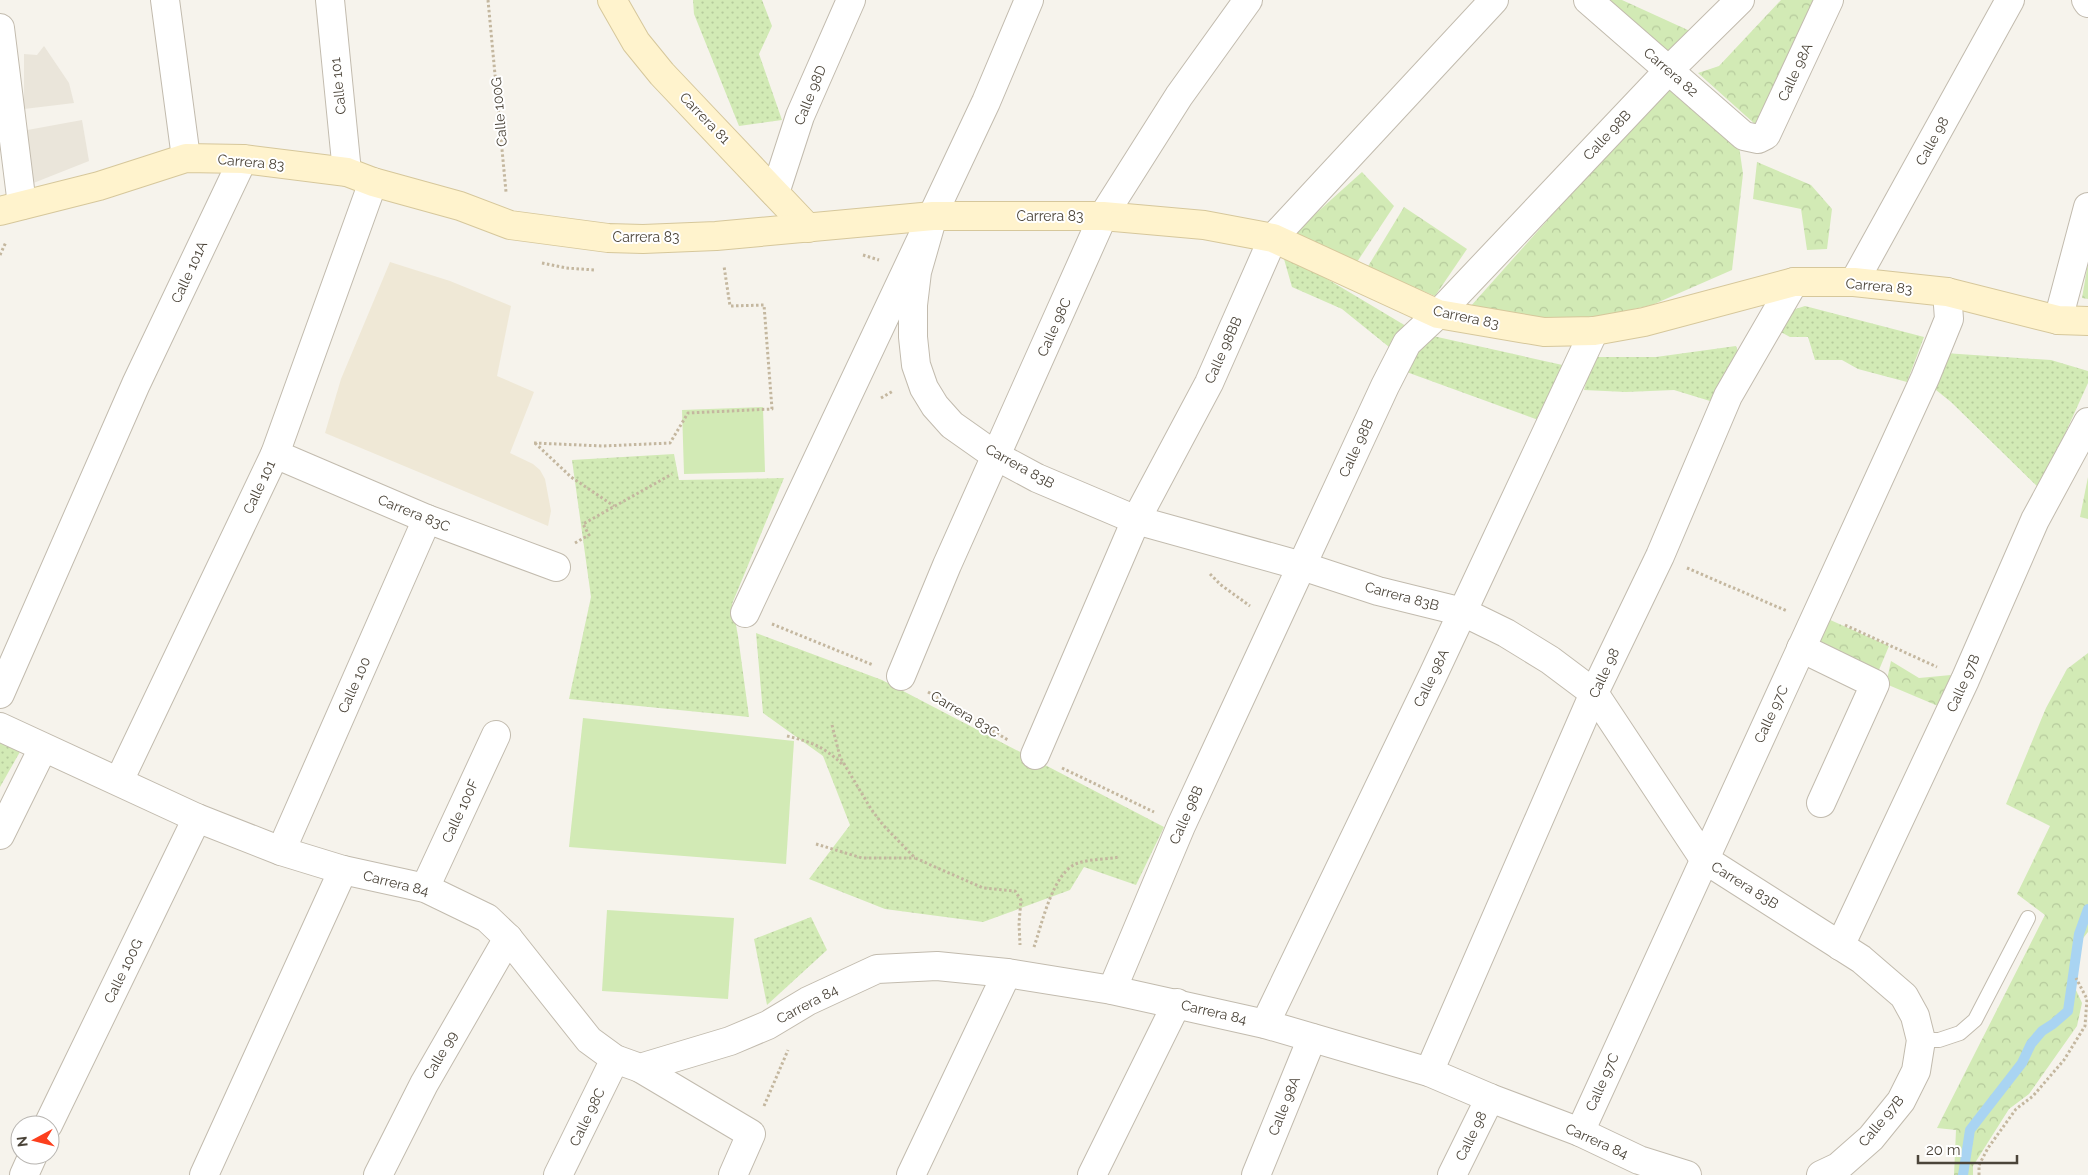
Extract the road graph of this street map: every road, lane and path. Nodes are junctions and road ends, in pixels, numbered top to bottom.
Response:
1 (165, 0) edge
2 (330, 0) edge
3 (488, 0) edge
4 (612, 0) edge
5 (851, 0) edge
6 (1029, 0) edge
7 (1248, 0) edge
8 (1494, 0) edge
9 (1588, 0) edge
10 (1740, 0) edge
11 (1828, 0) edge
12 (2010, 0) edge
13 (2086, 0) edge
14 (2088, 3) edge
15 (0, 28) edge
16 (1669, 70) junction
17 (1758, 139) joint
18 (186, 158) junction
19 (243, 159) junction
20 (347, 172) junction
21 (373, 182) junction
22 (775, 193) junction
23 (2088, 207) edge
24 (11, 208) edge
25 (934, 216) junction
26 (1103, 216) junction
27 (510, 224) junction
28 (808, 228) junction
29 (719, 236) junction
30 (1273, 238) junction
31 (1794, 282) junction
32 (1854, 282) junction
33 (1947, 292) junction
34 (1438, 314) junction
35 (2058, 320) junction
36 (2088, 321) edge
37 (1594, 331) junction
38 (2088, 422) edge
39 (275, 454) junction
40 (996, 456) junction
41 (672, 474) dead end
42 (614, 506) junction
43 (427, 519) junction
44 (1136, 520) junction
45 (1302, 566) junction
46 (1204, 567) dead end
47 (556, 568) joint
48 (1463, 612) junction
49 (745, 613) joint
50 (1270, 635) junction
51 (1801, 648) junction
52 (901, 676) junction
53 (1594, 693) junction
54 (0, 694) edge
55 (832, 724) dead end
56 (0, 727) edge
57 (496, 735) dead end
58 (787, 736) dead end
59 (43, 748) junction
60 (1035, 755) junction
61 (846, 768) junction
62 (119, 781) junction
63 (1820, 804) dead end
64 (197, 818) junction
65 (1181, 826) junction
66 (0, 835) edge
67 (816, 844) dead end
68 (281, 851) junction
69 (1120, 857) dead end
70 (916, 858) junction
71 (1704, 859) junction
72 (343, 870) junction
73 (425, 888) junction
74 (2028, 918) dead end
75 (508, 938) junction
76 (1840, 946) junction
77 (1018, 975) junction
78 (2076, 978) dead end
79 (1112, 990) junction
80 (1177, 1003) junction
81 (1265, 1024) junction
82 (1312, 1038) junction
83 (1921, 1040) junction
84 (789, 1046) dead end
85 (615, 1059) junction
86 (640, 1068) junction
87 (1428, 1072) junction
88 (1490, 1098) junction
89 (53, 1115) edge
90 (1580, 1132) junction
91 (752, 1134) junction
92 (1836, 1172) edge
93 (204, 1175) edge
94 (378, 1175) edge
95 (558, 1175) edge
96 (733, 1175) edge
97 (911, 1175) edge
98 (1092, 1175) edge
99 (1256, 1175) edge
100 (1452, 1175) edge
101 (1687, 1175) edge
102 (1979, 1175) edge

1 - 18 street
2 - 20 street, Calle 101
3 - 27 path, Calle 100G
4 - 22 street, Carrera 81
5 - 22 street, Calle 98D
6 - 25 street
7 - 26 street, Calle 98C
8 - 30 street, Calle 98BB
9 - 16 street, Carrera 82
10 - 16 street, Calle 98B
11 - 17 street, Calle 98A
12 - 32 street, Calle 98
13 - 14 street
15 - 24 street
16 - 17 street, Carrera 82
16 - 34 street, Calle 98B
18 - 19 street, Carrera 83
18 - 24 street, Carrera 83
19 - 20 street, Carrera 83
19 - 54 street, Calle 101A
20 - 21 street, Carrera 83
21 - 27 street, Carrera 83
21 - 39 street, Calle 101
22 - 28 street, Carrera 81
23 - 35 street
25 - 26 street, Carrera 83
25 - 28 street, Carrera 83
25 - 40 street, Carrera 83B
25 - 49 street
26 - 30 street, Carrera 83
26 - 40 street, Calle 98C
27 - 29 street, Carrera 83
28 - 29 street, Carrera 83
29 - 42 path
30 - 34 street, Carrera 83
30 - 44 street, Calle 98BB
31 - 32 street, Carrera 83
31 - 37 street, Carrera 83
31 - 53 street, Calle 98
32 - 33 street, Carrera 83
33 - 35 street, Carrera 83
33 - 51 street, Calle 97C
34 - 37 street, Carrera 83
34 - 45 street, Calle 98B
35 - 36 street, Carrera 83
37 - 48 street, Calle 98A
38 - 76 street, Calle 97B
39 - 43 street, Carrera 83C
39 - 62 street, Calle 101
40 - 44 street, Carrera 83B
40 - 52 street, Calle 98C
41 - 42 path
42 - 47 path
43 - 47 street, Carrera 83C
43 - 68 street, Calle 100
44 - 45 street, Carrera 83B
44 - 60 street, Calle 98BB
45 - 48 street, Carrera 83B
45 - 50 street, Calle 98B
46 - 50 path
48 - 53 street, Carrera 83B
48 - 81 street, Calle 98A
49 - 52 path, Carrera 83C
50 - 65 street, Calle 98B
51 - 63 street
51 - 71 street, Calle 97C
52 - 60 path, Carrera 83C
53 - 71 street, Carrera 83B
53 - 87 street, Calle 98
55 - 61 path
56 - 59 street, Carrera 84
57 - 73 street, Calle 100F
58 - 61 path
59 - 62 street, Carrera 84
59 - 66 street
60 - 65 path, Carrera 83C
61 - 70 path
62 - 64 street, Carrera 84
64 - 68 street, Carrera 84
64 - 89 street, Calle 100G
65 - 79 street, Calle 98B
67 - 70 path
68 - 72 street, Carrera 84
69 - 77 path
70 - 77 path
71 - 76 street, Carrera 83B
71 - 90 street, Calle 97C
72 - 73 street, Carrera 84
72 - 93 street
73 - 75 street, Carrera 84
74 - 83 lane
75 - 85 street, Carrera 84
75 - 94 street, Calle 99
76 - 83 street, Carrera 83B
77 - 79 street, Carrera 84
77 - 86 street, Carrera 84
77 - 97 street
78 - 102 path
79 - 80 street, Carrera 84
80 - 81 street, Carrera 84
80 - 98 street
81 - 82 street, Carrera 84
82 - 87 street, Carrera 84
82 - 99 street, Calle 98A
83 - 92 street, Calle 97B
84 - 91 path
85 - 86 street, Carrera 84
85 - 95 street, Calle 98C
86 - 91 street
87 - 88 street, Carrera 84
88 - 90 street, Carrera 84
88 - 100 street, Calle 98
90 - 101 street, Carrera 84
91 - 96 street

